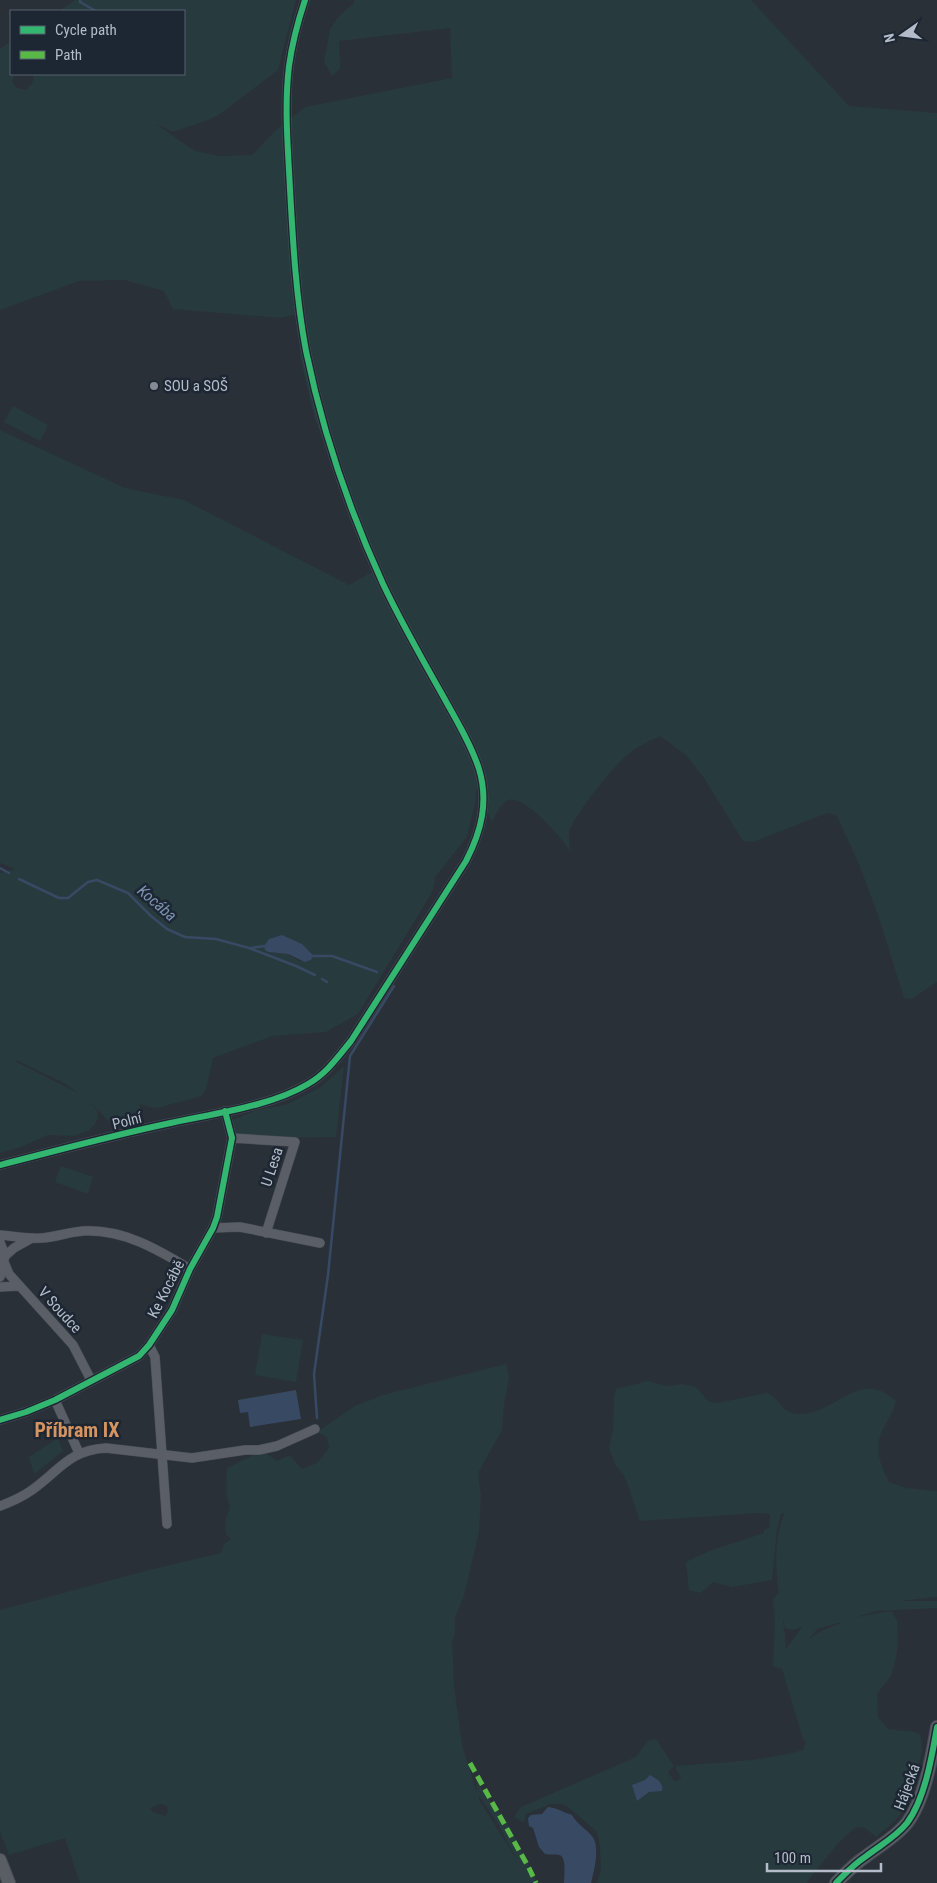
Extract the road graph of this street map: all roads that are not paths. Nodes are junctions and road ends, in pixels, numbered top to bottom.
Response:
1 (305, 0) edge
2 (225, 1111) junction
3 (232, 1138) junction
4 (0, 1165) edge
5 (213, 1228) junction
6 (266, 1233) junction
7 (0, 1235) edge
8 (32, 1238) junction
9 (0, 1242) edge
10 (320, 1243) dead end
11 (5, 1260) junction
12 (190, 1269) junction
13 (0, 1276) edge
14 (20, 1286) junction
15 (0, 1288) edge
16 (149, 1345) junction
17 (91, 1380) junction
18 (55, 1400) junction
19 (0, 1420) edge
20 (315, 1429) dead end
21 (79, 1453) junction
22 (164, 1455) junction
23 (0, 1506) edge
24 (167, 1524) dead end
25 (937, 1727) edge
26 (0, 1860) edge
27 (9, 1883) edge
28 (836, 1883) edge

1 - 2 street, Polní
2 - 3 street, Ke Kocábě
2 - 4 street, Polní
3 - 5 street, Ke Kocábě
3 - 6 street, U Lesa
5 - 6 street
5 - 12 street, Ke Kocábě
6 - 10 street
7 - 8 street
8 - 11 street
8 - 12 street
9 - 11 street, V Soudce
11 - 13 street
11 - 14 street, V Soudce
12 - 16 street, Ke Kocábě
14 - 15 street
14 - 17 street, V Soudce
16 - 17 street, Ke Kocábě
16 - 22 street
17 - 18 street, Ke Kocábě
18 - 19 street, Ke Kocábě
18 - 21 street
20 - 22 street
21 - 22 street
21 - 23 street
22 - 24 street
25 - 28 main road, Hájecká
26 - 27 main road

